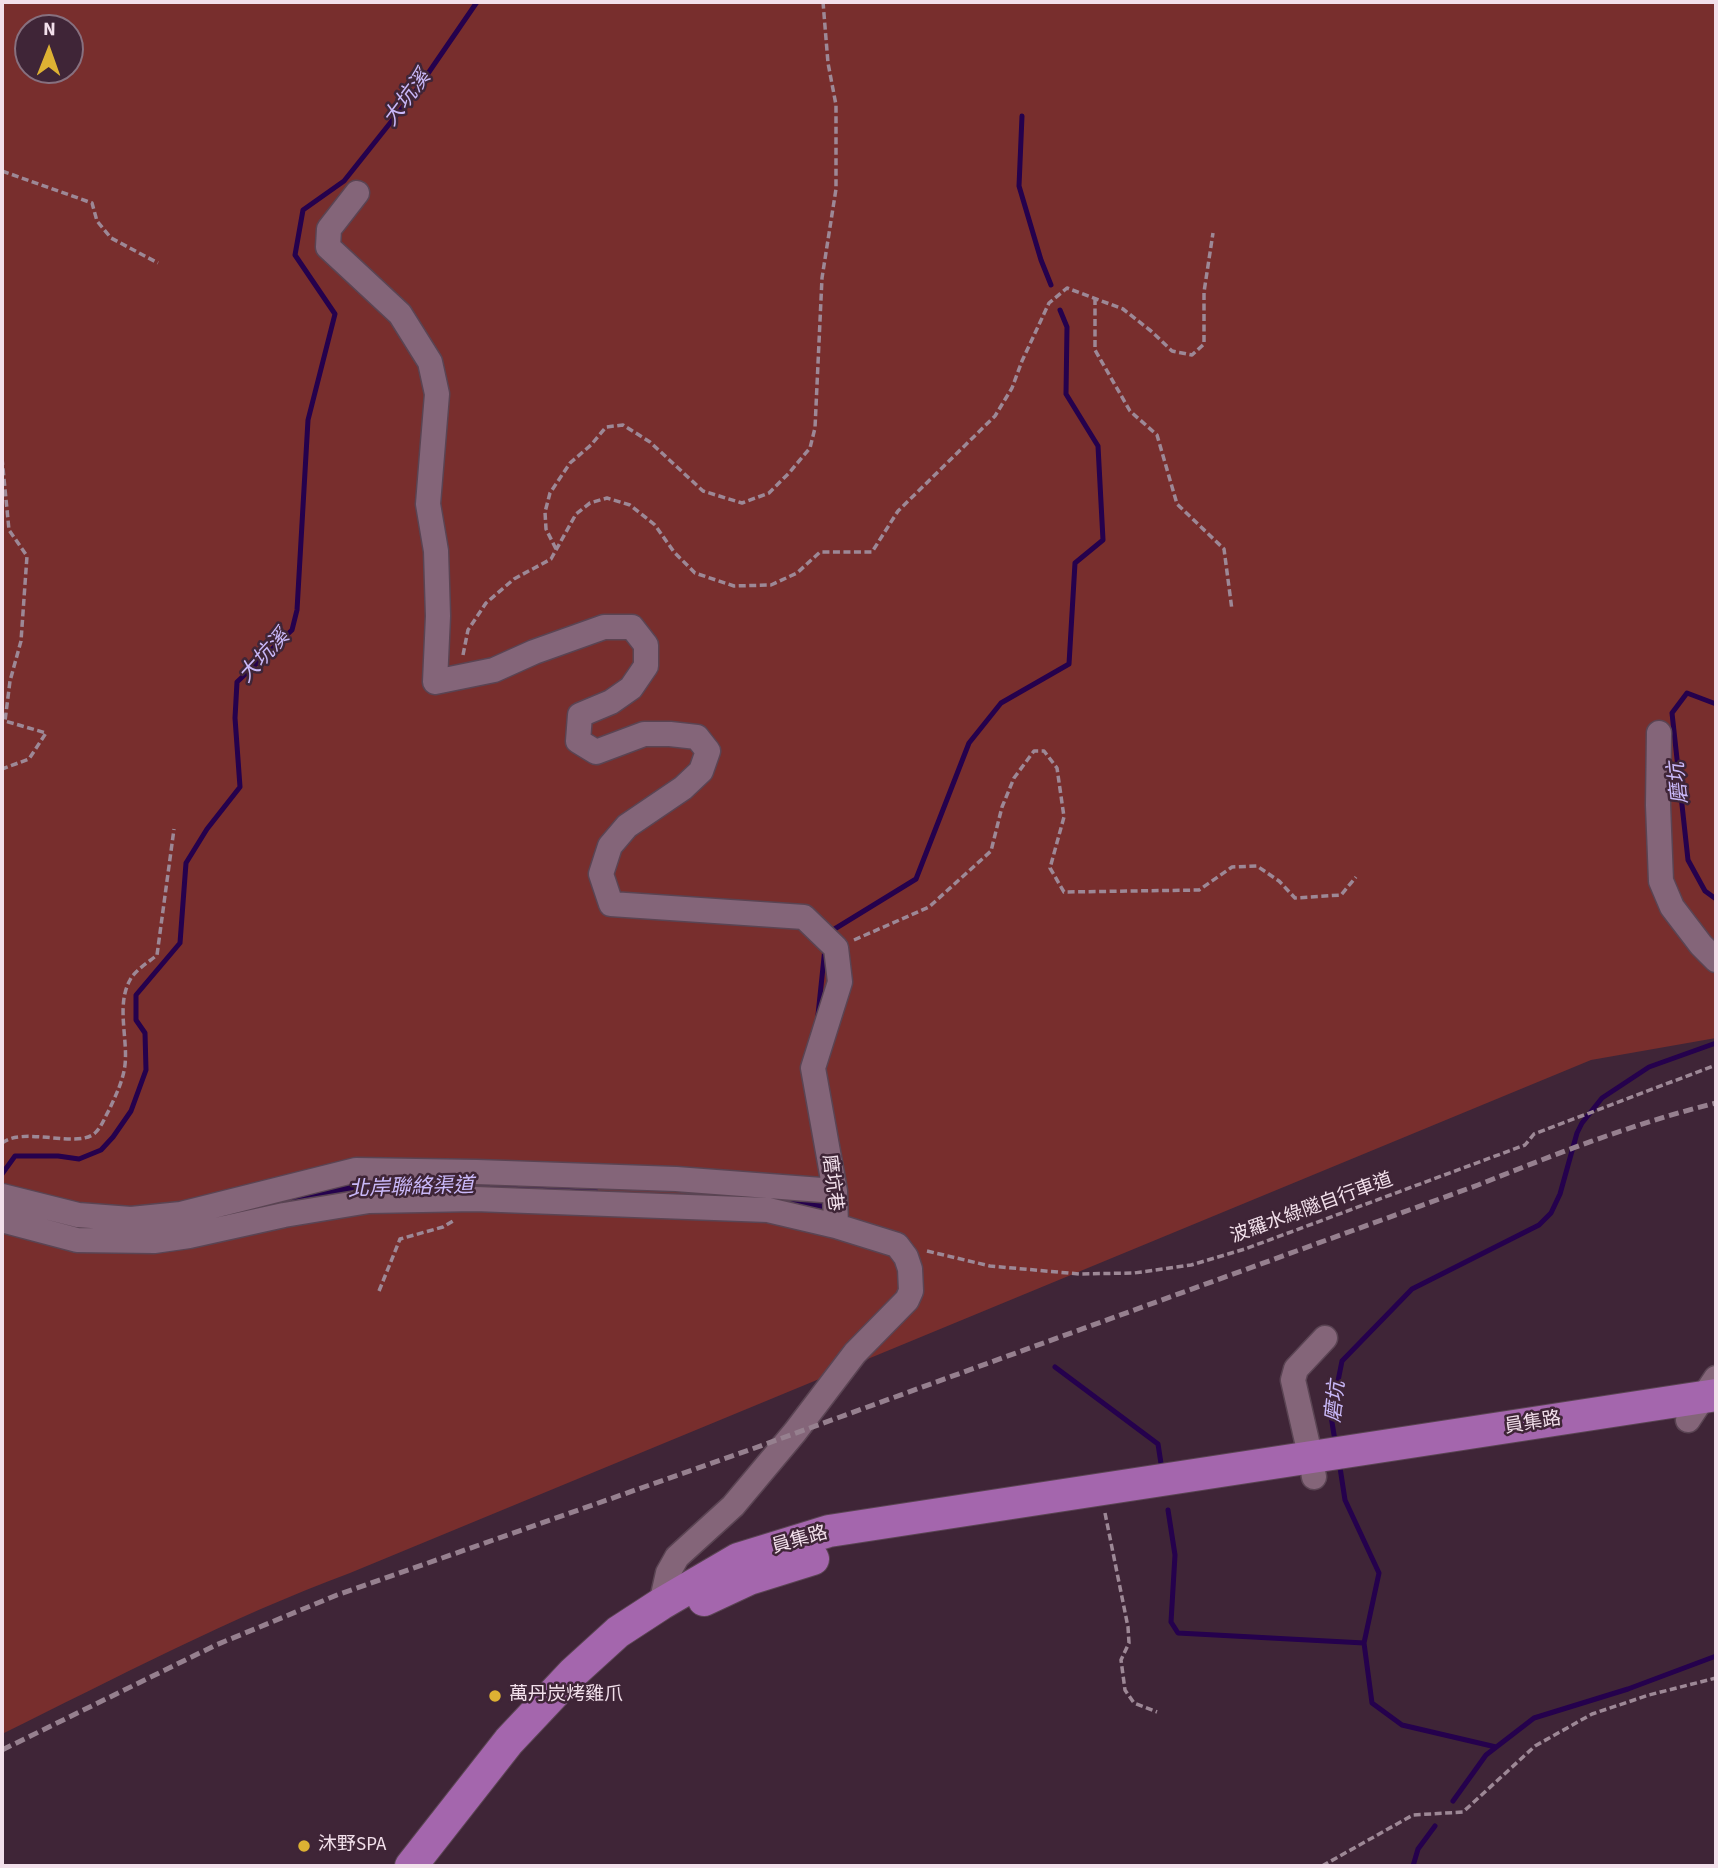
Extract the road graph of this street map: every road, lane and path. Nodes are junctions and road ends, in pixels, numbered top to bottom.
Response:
1 (823, 2) edge
2 (2, 172) edge
3 (357, 193) dead end
4 (1213, 233) dead end
5 (158, 263) dead end
6 (1095, 298) junction
7 (2, 458) edge
8 (556, 549) junction
9 (1231, 610) dead end
10 (458, 677) junction
11 (1659, 733) dead end
12 (2, 769) edge
13 (174, 829) dead end
14 (1356, 877) dead end
15 (835, 947) junction
16 (1716, 960) edge
17 (1716, 1065) edge
18 (2, 1143) edge
19 (477, 1172) junction
20 (835, 1191) junction
21 (2, 1196) edge
22 (475, 1199) junction
23 (2, 1220) edge
24 (836, 1226) junction
25 (897, 1245) junction
26 (379, 1291) dead end
27 (1325, 1338) dead end
28 (1708, 1401) edge
29 (1312, 1468) junction
30 (1104, 1510) junction
31 (661, 1604) junction
32 (1716, 1678) edge
33 (1157, 1712) dead end
34 (411, 1866) edge
35 (434, 1866) edge
36 (1322, 1866) edge

1 - 8 path
2 - 5 path
3 - 10 lane
4 - 6 path
6 - 8 path
6 - 9 path
7 - 12 path
8 - 10 path
10 - 15 lane
11 - 16 lane
13 - 18 path
14 - 15 path
15 - 20 lane, 磨坑巷
17 - 25 path, 波羅水綠隧自行車道
19 - 20 lane
19 - 21 lane
19 - 22 lane
20 - 24 lane, 磨坑巷
22 - 23 lane
22 - 24 lane
22 - 26 path
24 - 25 lane, 磨坑巷
25 - 31 lane
27 - 29 lane
28 - 29 main road, 員集路
29 - 30 main road, 員集路
29 - 31 main road, 員集路
30 - 33 path
30 - 35 main road, 員集路
31 - 34 main road, 員集路
32 - 36 path

